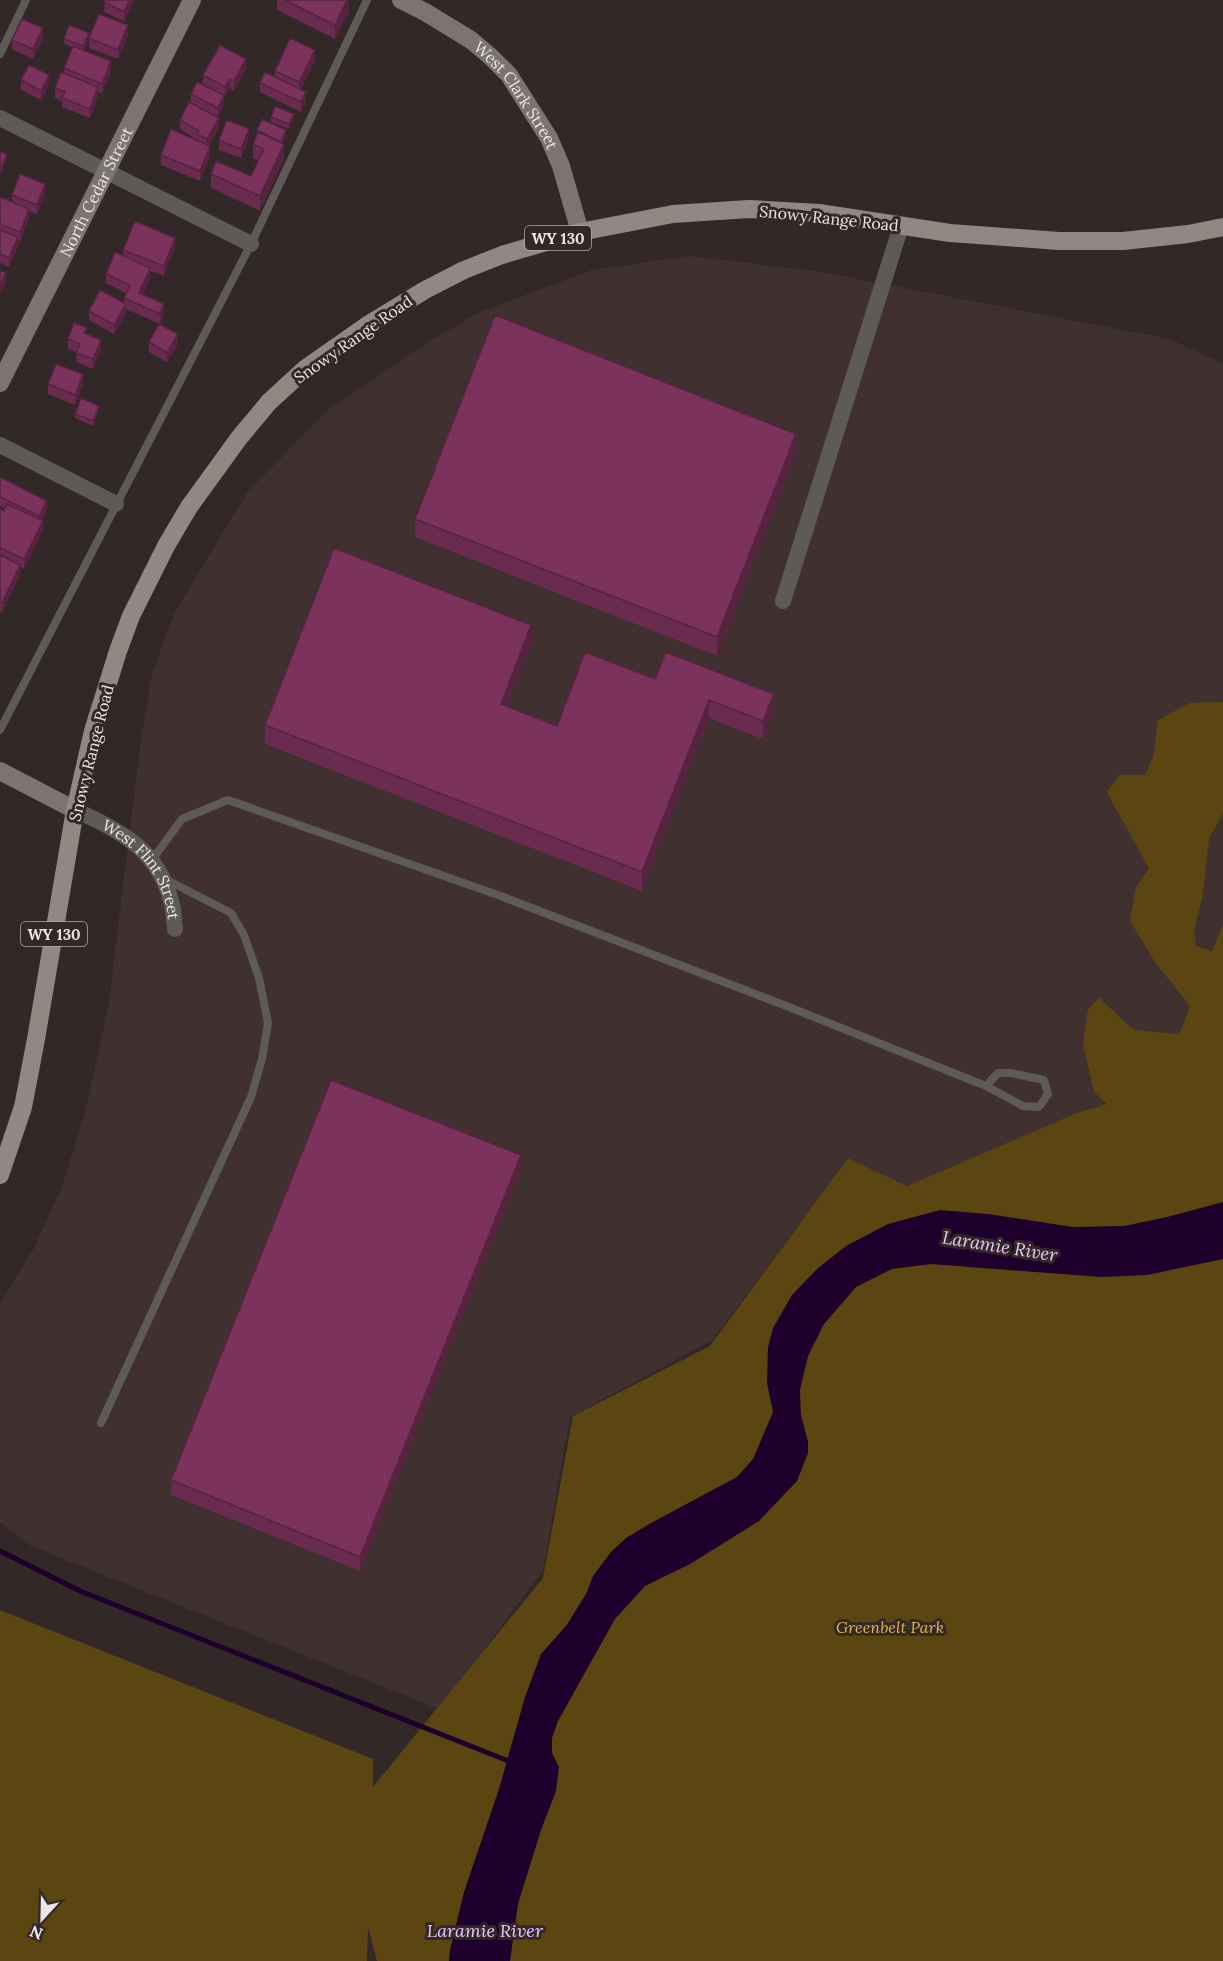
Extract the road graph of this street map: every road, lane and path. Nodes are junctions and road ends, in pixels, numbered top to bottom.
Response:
1 (26, 0) edge
2 (192, 0) edge
3 (367, 0) edge
4 (401, 0) edge
5 (0, 54) edge
6 (0, 118) edge
7 (106, 172) junction
8 (901, 226) junction
9 (1223, 227) edge
10 (580, 232) junction
11 (251, 244) junction
12 (0, 383) edge
13 (0, 445) edge
14 (116, 504) junction
15 (783, 601) dead end
16 (0, 730) edge
17 (0, 771) edge
18 (75, 810) junction
19 (152, 860) junction
20 (162, 878) junction
21 (175, 929) dead end
22 (986, 1086) junction
23 (0, 1175) edge
24 (101, 1423) dead end

1 - 5 lane
2 - 7 street, North Cedar Street
3 - 11 lane
4 - 10 street, West Clark Street
6 - 7 street
7 - 11 street
7 - 12 street, North Cedar Street
8 - 9 main road, Snowy Range Road / WY 130
8 - 10 main road, Snowy Range Road / WY 130
8 - 15 street
10 - 18 main road, Snowy Range Road / WY 130
11 - 14 lane
13 - 14 street
14 - 16 lane
17 - 18 street, West Flint Street
18 - 19 street, West Flint Street
18 - 23 main road, Snowy Range Road / WY 130
19 - 20 street, West Flint Street
19 - 22 lane
20 - 21 street, West Flint Street
20 - 24 lane
22 - 22 lane

